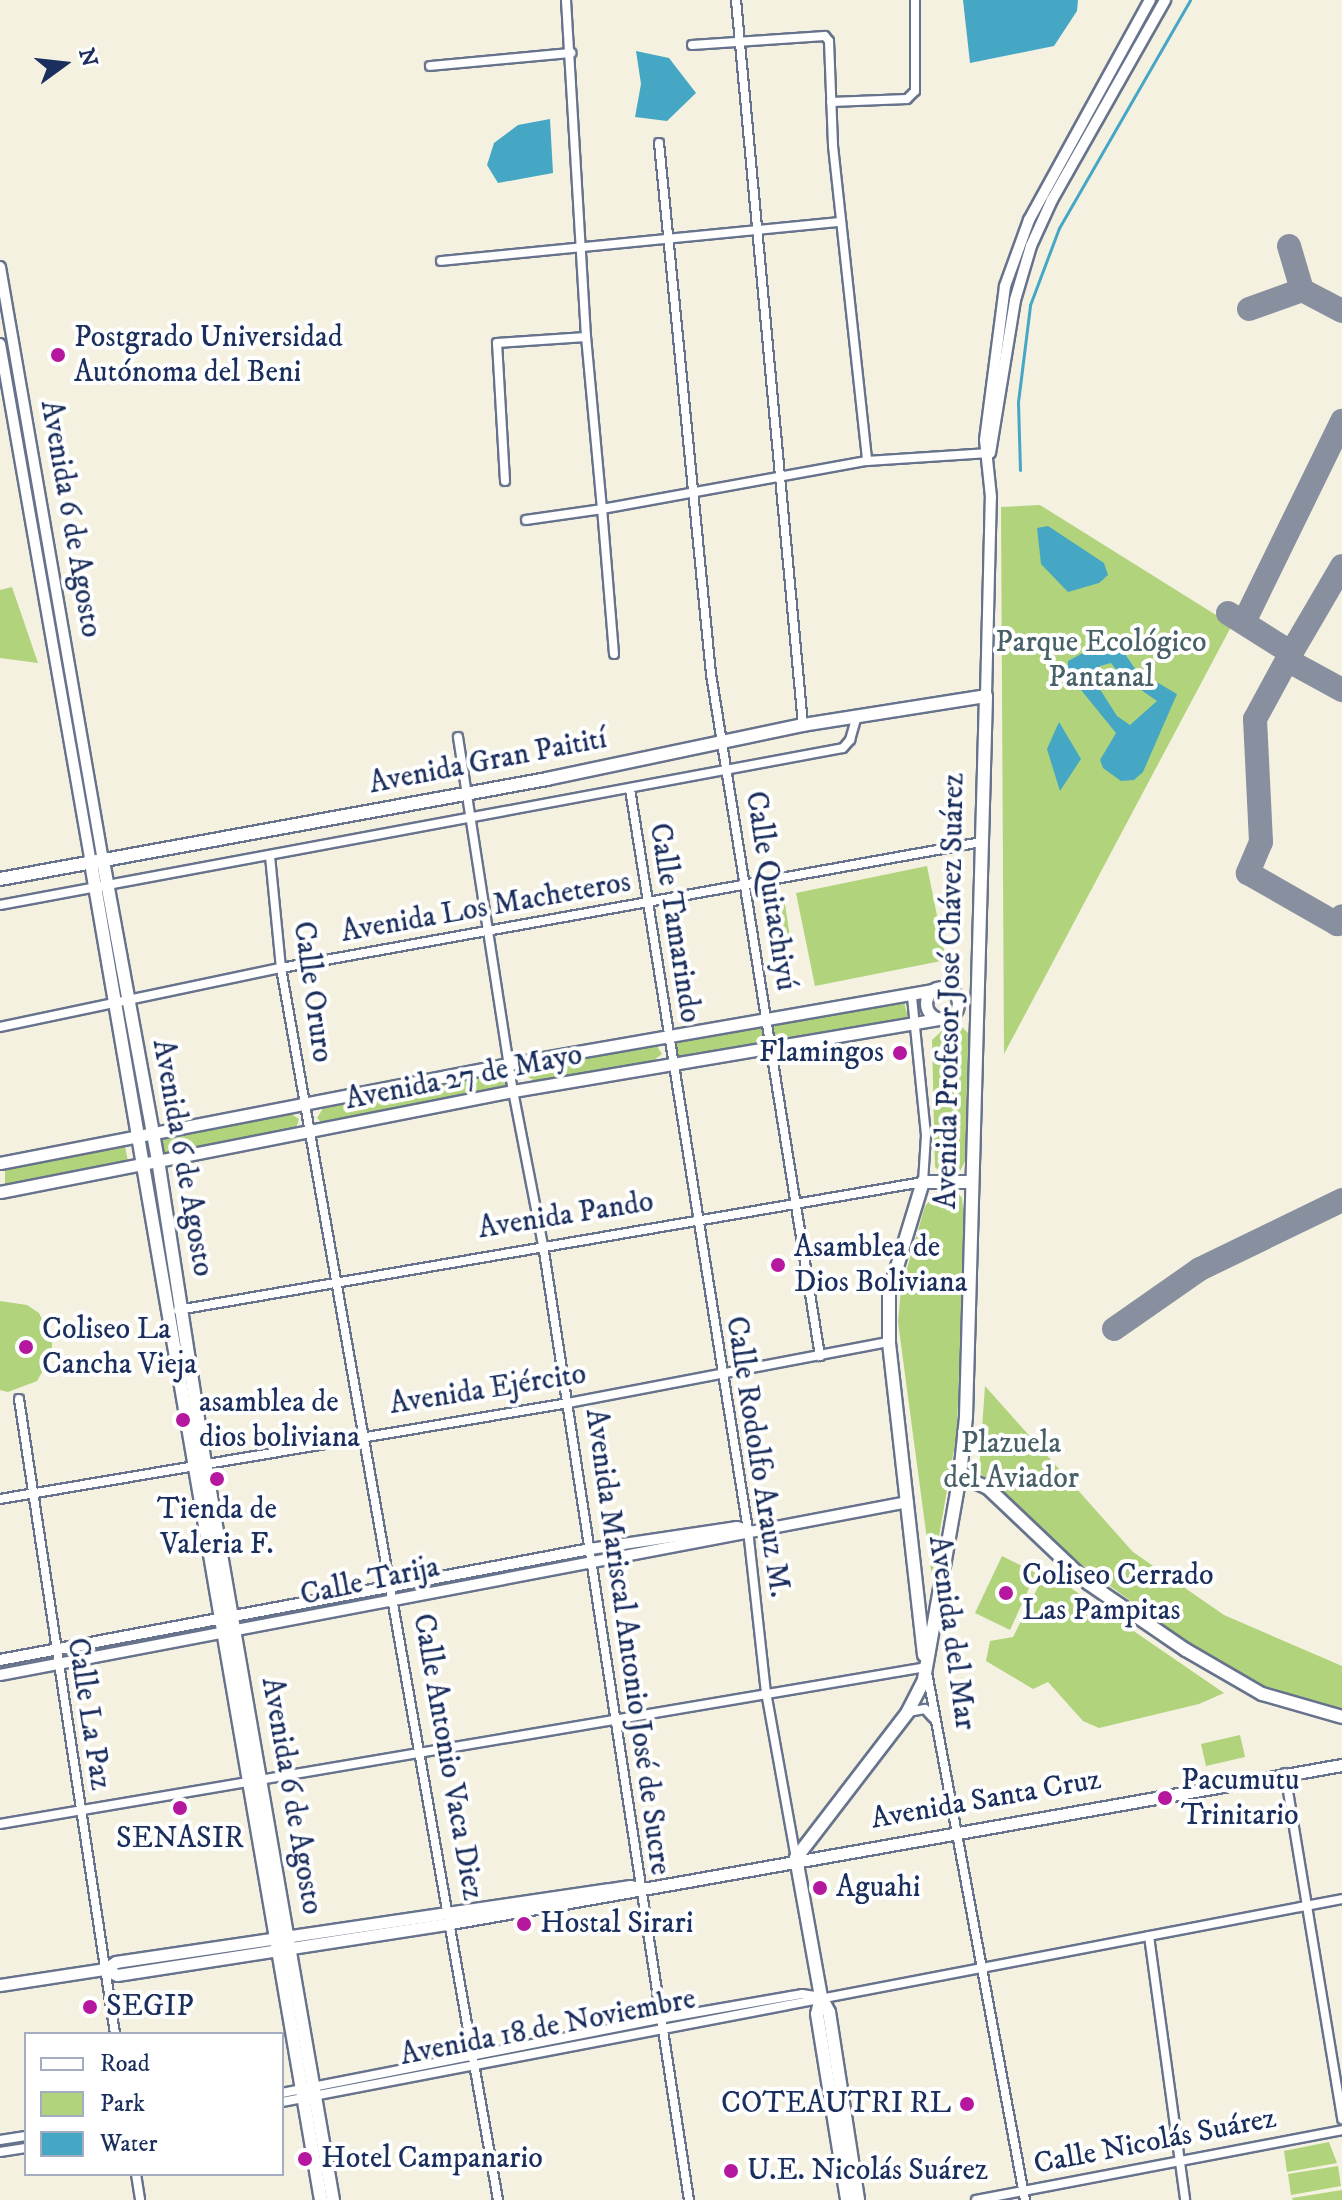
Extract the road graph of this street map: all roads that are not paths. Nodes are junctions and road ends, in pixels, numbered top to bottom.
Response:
1 (566, 0) edge
2 (736, 0) edge
3 (915, 0) edge
4 (1150, 0) edge
5 (1165, 0) edge
6 (740, 40) junction
7 (692, 45) dead end
8 (571, 53) junction
9 (430, 66) dead end
10 (831, 102) junction
11 (659, 143) dead end
12 (841, 222) junction
13 (758, 229) junction
14 (666, 239) junction
15 (583, 245) junction
16 (441, 261) dead end
17 (0, 267) edge
18 (586, 337) junction
19 (0, 344) edge
20 (17, 404) junction
21 (990, 453) junction
22 (867, 461) junction
23 (783, 476) junction
24 (505, 481) dead end
25 (32, 488) junction
26 (692, 493) junction
27 (602, 509) junction
28 (526, 520) dead end
29 (614, 654) dead end
30 (986, 696) junction
31 (857, 716) junction
32 (803, 725) junction
33 (458, 737) dead end
34 (721, 743) junction
35 (84, 751) junction
36 (72, 752) junction
37 (726, 770) junction
38 (630, 789) junction
39 (468, 792) junction
40 (472, 818) junction
41 (981, 842) junction
42 (270, 856) junction
43 (97, 862) junction
44 (0, 879) edge
45 (101, 886) junction
46 (744, 887) junction
47 (0, 905) edge
48 (645, 905) junction
49 (489, 933) junction
50 (281, 968) junction
51 (932, 990) junction
52 (912, 996) junction
53 (957, 999) junction
54 (976, 1000) junction
55 (128, 1002) junction
56 (114, 1004) junction
57 (767, 1018) junction
58 (940, 1019) junction
59 (917, 1024) junction
60 (0, 1027) edge
61 (667, 1037) junction
62 (770, 1047) junction
63 (671, 1063) junction
64 (509, 1064) junction
65 (513, 1091) junction
66 (304, 1103) junction
67 (154, 1134) junction
68 (311, 1134) junction
69 (138, 1138) junction
70 (158, 1160) junction
71 (144, 1162) junction
72 (0, 1163) edge
73 (923, 1182) junction
74 (972, 1182) junction
75 (0, 1192) edge
76 (797, 1204) junction
77 (695, 1222) junction
78 (543, 1245) junction
79 (339, 1281) junction
80 (175, 1310) junction
81 (889, 1342) junction
82 (820, 1356) junction
83 (720, 1375) junction
84 (19, 1399) dead end
85 (568, 1403) junction
86 (366, 1433) junction
87 (199, 1464) junction
88 (960, 1475) junction
89 (30, 1494) junction
90 (0, 1499) edge
91 (908, 1502) junction
92 (748, 1530) junction
93 (591, 1554) junction
94 (392, 1586) junction
95 (916, 1587) junction
96 (940, 1591) junction
97 (395, 1602) junction
98 (234, 1619) junction
99 (221, 1620) junction
100 (237, 1633) junction
101 (222, 1634) junction
102 (53, 1649) junction
103 (0, 1660) edge
104 (56, 1664) junction
105 (926, 1667) junction
106 (0, 1675) edge
107 (766, 1692) junction
108 (908, 1712) junction
109 (1342, 1717) edge
110 (613, 1718) junction
111 (935, 1722) junction
112 (421, 1751) junction
113 (1342, 1765) edge
114 (1285, 1773) junction
115 (254, 1780) junction
116 (79, 1811) junction
117 (0, 1824) edge
118 (954, 1830) junction
119 (796, 1858) junction
120 (640, 1888) junction
121 (1342, 1899) edge
122 (1308, 1906) junction
123 (450, 1919) junction
124 (1149, 1936) junction
125 (283, 1943) junction
126 (980, 1967) junction
127 (105, 1969) junction
128 (0, 1985) edge
129 (821, 1997) junction
130 (659, 2019) junction
131 (661, 2031) junction
132 (115, 2032) edge
133 (473, 2056) junction
134 (475, 2068) junction
135 (308, 2092) junction
136 (284, 2093) edge
137 (284, 2101) edge
138 (1342, 2119) edge
139 (1342, 2130) edge
140 (24, 2136) edge
141 (0, 2140) edge
142 (24, 2148) edge
143 (0, 2152) edge
144 (1180, 2163) junction
145 (136, 2176) edge
146 (1024, 2196) edge
147 (140, 2200) edge
148 (321, 2200) edge
149 (333, 2200) edge
150 (498, 2200) edge
151 (689, 2200) edge
152 (847, 2200) edge
153 (858, 2200) edge
154 (976, 2200) edge
155 (1185, 2200) edge

1 - 8 street
2 - 6 street
3 - 10 street
4 - 21 street
5 - 21 street
6 - 7 street
6 - 10 street
6 - 13 street
8 - 9 street
8 - 15 street
10 - 12 street
11 - 14 street, Calle Quitachiyú
12 - 13 street
12 - 22 street
13 - 14 street
13 - 23 street
14 - 15 street
14 - 26 street, Calle Quitachiyú
15 - 16 street
15 - 18 street
17 - 20 street, Avenida 6 de Agosto
18 - 24 street
18 - 27 street
19 - 20 street, Avenida 6 de Agosto
20 - 25 street, Avenida 6 de Agosto
21 - 22 street
21 - 30 street
22 - 23 street
23 - 26 street
23 - 32 street
25 - 35 street, Avenida 6 de Agosto
25 - 36 street, Avenida 6 de Agosto
26 - 27 street
26 - 34 street, Calle Quitachiyú
27 - 28 street
27 - 29 street
30 - 31 main road, Avenida Gran Paitití
30 - 41 main road, Avenida Profesor José Chávez Suárez
31 - 32 main road, Avenida Gran Paitití
31 - 37 street
32 - 34 main road, Avenida Gran Paitití
33 - 39 street, Avenida Mariscal Antonio José de Sucre
34 - 37 street, Calle Quitachiyú
34 - 39 main road, Avenida Gran Paitití
35 - 36 street
35 - 43 street, Avenida 6 de Agosto
36 - 43 street, Avenida 6 de Agosto
37 - 38 street
37 - 46 street, Calle Quitachiyú
38 - 40 street
38 - 48 street, Calle Tamarindo
39 - 40 street, Avenida Mariscal Antonio José de Sucre
39 - 43 main road, Avenida Gran Paitití
40 - 42 street
40 - 49 street, Avenida Mariscal Antonio José de Sucre
41 - 46 street, Avenida Los Macheteros
41 - 54 main road, Avenida Profesor José Chávez Suárez
42 - 45 street
42 - 50 street, Calle Oruro
43 - 44 main road, Avenida Gran Paitití
43 - 45 main road, Avenida 6 de Agosto
45 - 47 street
45 - 55 main road, Avenida 6 de Agosto
45 - 56 main road, Avenida 6 de Agosto
46 - 48 street, Avenida Los Macheteros
46 - 57 street, Calle Quitachiyú
48 - 49 street, Avenida Los Macheteros
48 - 61 street, Calle Tamarindo
49 - 50 street, Avenida Los Macheteros
49 - 64 street, Avenida Mariscal Antonio José de Sucre
50 - 55 street, Avenida Los Macheteros
50 - 66 street, Calle Oruro
51 - 52 main road, Avenida 27 de Mayo
51 - 53 main road
51 - 58 main road
52 - 57 main road, Avenida 27 de Mayo
52 - 59 street, Avenida del Mar
53 - 54 main road
53 - 58 main road
54 - 74 main road, Avenida Profesor José Chávez Suárez
55 - 56 street, Avenida Los Macheteros
55 - 67 main road, Avenida 6 de Agosto
56 - 60 street, Avenida Los Macheteros
56 - 69 main road, Avenida 6 de Agosto
57 - 61 main road, Avenida 27 de Mayo
57 - 62 street, Calle Quitachiyú
58 - 59 main road, Avenida 27 de Mayo
59 - 62 main road, Avenida 27 de Mayo
59 - 73 street, Avenida del Mar
61 - 63 street, Calle Tamarindo
61 - 64 main road, Avenida 27 de Mayo
62 - 63 main road, Avenida 27 de Mayo
62 - 76 street, Calle Quitachiyú
63 - 65 main road, Avenida 27 de Mayo
63 - 77 street, Calle Rodolfo Arauz M.
64 - 65 street, Avenida Mariscal Antonio José de Sucre
64 - 66 main road, Avenida 27 de Mayo
65 - 68 main road, Avenida 27 de Mayo
65 - 78 street, Avenida Mariscal Antonio José de Sucre
66 - 67 main road, Avenida 27 de Mayo
66 - 68 street, Calle Oruro
67 - 69 main road, Avenida 27 de Mayo
67 - 70 main road, Avenida 6 de Agosto
68 - 70 main road, Avenida 27 de Mayo
68 - 79 street, Calle Antonio Vaca Diez
69 - 71 main road, Avenida 6 de Agosto
69 - 72 main road, Avenida 27 de Mayo
70 - 71 main road, Avenida 27 de Mayo
70 - 80 main road, Avenida 6 de Agosto
71 - 75 main road, Avenida 27 de Mayo
71 - 80 main road, Avenida 6 de Agosto
73 - 74 main road, Avenida Pando
73 - 76 street, Avenida Pando
73 - 81 main road, Avenida del Mar
74 - 88 main road, Avenida Profesor José Chávez Suárez
76 - 77 street, Avenida Pando
76 - 82 street, Calle Quitachiyú
77 - 78 street, Avenida Pando
77 - 83 street, Calle Rodolfo Arauz M.
78 - 79 street, Avenida Pando
78 - 85 street, Avenida Mariscal Antonio José de Sucre
79 - 80 street, Avenida Pando
79 - 86 street, Calle Antonio Vaca Diez
80 - 87 main road, Avenida 6 de Agosto
81 - 82 street, Avenida Ejército
81 - 91 main road, Avenida del Mar
82 - 83 street, Avenida Ejército
83 - 85 street, Avenida Ejército
83 - 92 street, Calle Rodolfo Arauz M.
84 - 89 street, Calle La Paz
85 - 86 street, Avenida Ejército
85 - 93 street, Avenida Mariscal Antonio José de Sucre
86 - 87 street, Avenida Ejército
86 - 94 street, Calle Antonio Vaca Diez
87 - 89 street, Avenida Ejército
87 - 98 main road, Avenida 6 de Agosto
87 - 99 main road, Avenida 6 de Agosto
88 - 96 main road, Avenida Profesor José Chávez Suárez
88 - 109 main road
89 - 90 street, Avenida Ejército
89 - 102 street, Calle La Paz
91 - 92 street, Calle Tarija
91 - 95 main road, Avenida del Mar
92 - 93 street, Calle Tarija
92 - 107 street, Calle Rodolfo Arauz M.
93 - 94 street, Calle Tarija
93 - 97 street, Calle Tarija
93 - 110 street, Avenida Mariscal Antonio José de Sucre
94 - 97 street, Calle Antonio Vaca Diez
94 - 98 street, Calle Tarija
95 - 96 main road
95 - 105 main road, Avenida del Mar
96 - 105 main road, Avenida Profesor José Chávez Suárez
97 - 100 street, Calle Tarija
97 - 112 street, Calle Antonio Vaca Diez
98 - 99 street, Calle Tarija
98 - 100 main road, Avenida 6 de Agosto
99 - 101 main road, Avenida 6 de Agosto
99 - 102 street, Calle Tarija
100 - 101 street, Calle Tarija
100 - 115 main road, Avenida 6 de Agosto
101 - 104 street, Calle Tarija
101 - 115 main road, Avenida 6 de Agosto
102 - 103 street, Calle Tarija
102 - 104 street, Calle La Paz
104 - 106 street, Calle Tarija
104 - 116 street, Calle La Paz
105 - 107 street
105 - 108 main road, Avenida Profesor José Chávez Suárez
105 - 111 street, Avenida del Mar
107 - 110 street
107 - 119 street, Calle Rodolfo Arauz M.
108 - 111 street
108 - 119 main road, Avenida Profesor José Chávez Suárez
110 - 112 street
110 - 120 street, Avenida Mariscal Antonio José de Sucre
111 - 118 street, Avenida del Mar
112 - 115 street
112 - 123 street, Calle Antonio Vaca Diez
113 - 114 main road, Avenida Santa Cruz
114 - 118 main road, Avenida Santa Cruz
114 - 122 street
115 - 116 street
115 - 125 main road, Avenida 6 de Agosto
116 - 117 street
116 - 127 street, Calle La Paz
118 - 119 main road, Avenida Santa Cruz
118 - 126 street, Avenida del Mar
119 - 120 main road, Avenida Santa Cruz
119 - 129 main road
120 - 123 main road, Avenida Santa Cruz
120 - 130 street, Avenida Mariscal Antonio José de Sucre
121 - 122 street, Avenida 18 de Noviembre
122 - 124 street, Avenida 18 de Noviembre
122 - 138 street
123 - 125 main road, Avenida Santa Cruz
123 - 133 street, Calle Antonio Vaca Diez
124 - 126 street, Avenida 18 de Noviembre
124 - 144 street
125 - 127 main road, Avenida Santa Cruz
125 - 135 main road, Avenida 6 de Agosto
126 - 129 street, Avenida 18 de Noviembre
126 - 146 street, Avenida del Mar
127 - 128 main road, Avenida Santa Cruz
127 - 132 street, Calle La Paz
129 - 130 street, Avenida 18 de Noviembre
129 - 131 street, Avenida 18 de Noviembre
129 - 152 main road
129 - 153 main road
130 - 131 street, Avenida Mariscal Antonio José de Sucre
130 - 133 street, Avenida 18 de Noviembre
131 - 134 street, Avenida 18 de Noviembre
131 - 151 street, Avenida Mariscal Antonio José de Sucre
133 - 134 street, Calle Antonio Vaca Diez
133 - 135 street, Avenida 18 de Noviembre
134 - 135 street, Avenida 18 de Noviembre
134 - 150 street, Calle Antonio Vaca Diez
135 - 136 street, Avenida 18 de Noviembre
135 - 137 street, Avenida 18 de Noviembre
135 - 148 main road, Avenida 6 de Agosto
135 - 149 main road, Avenida 6 de Agosto
139 - 144 street, Calle Nicolás Suárez
140 - 141 street
142 - 143 street
144 - 146 street, Calle Nicolás Suárez
144 - 155 street
145 - 147 street
146 - 154 street, Calle Nicolás Suárez

